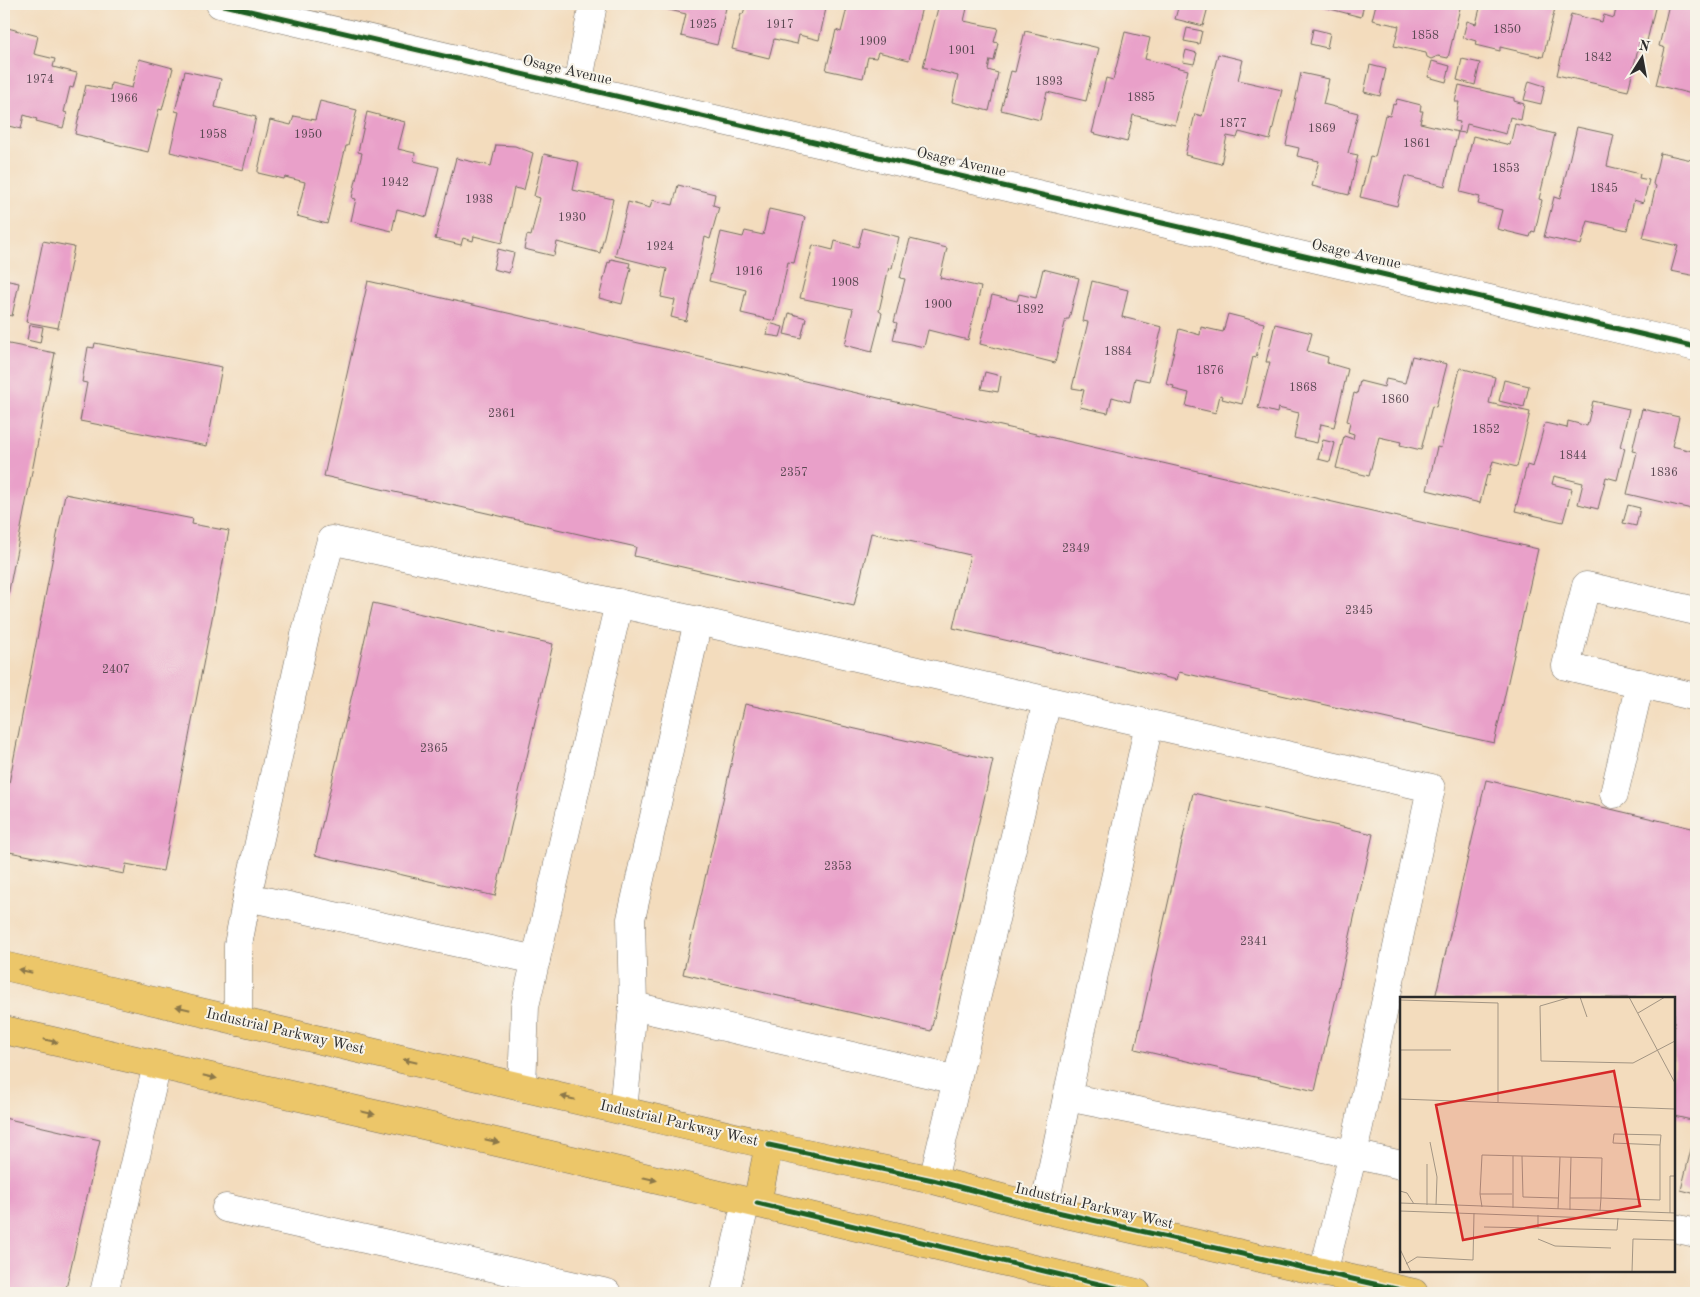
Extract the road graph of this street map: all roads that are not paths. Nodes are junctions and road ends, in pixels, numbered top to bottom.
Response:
1 (220, 4) edge
2 (593, 4) edge
3 (578, 86) junction
4 (1696, 347) edge
5 (619, 603) junction
6 (1696, 611) edge
7 (698, 621) junction
8 (1640, 684) junction
9 (1696, 697) edge
10 (1047, 701) junction
11 (1148, 724) junction
12 (1614, 794) dead end
13 (247, 897) junction
14 (536, 960) junction
15 (4, 966) edge
16 (633, 1006) junction
17 (238, 1021) junction
18 (4, 1030) edge
19 (157, 1065) junction
20 (957, 1080) junction
21 (522, 1088) junction
22 (1067, 1097) junction
23 (623, 1111) junction
24 (769, 1146) junction
25 (1353, 1154) junction
26 (1400, 1166) edge
27 (933, 1180) junction
28 (751, 1202) junction
29 (226, 1208) dead end
30 (1044, 1209) junction
31 (1675, 1228) edge
32 (1696, 1233) edge
33 (1323, 1273) junction
34 (104, 1293) edge
35 (607, 1293) edge
36 (725, 1293) edge
37 (1137, 1293) edge
38 (1414, 1293) edge

1 - 3 street, Osage Avenue
2 - 3 street
3 - 4 street, Osage Avenue
5 - 7 street
5 - 13 street
5 - 14 street
6 - 8 street
7 - 10 street
7 - 16 street
8 - 9 street
8 - 12 street
10 - 11 street
10 - 20 street
11 - 22 street
11 - 25 street
13 - 14 street
13 - 17 street
14 - 21 street
17 -> 15 main road, Industrial Parkway West
16 - 20 street
16 - 23 street
21 -> 17 main road, Industrial Parkway West
18 -> 19 main road
19 -> 28 main road
19 - 34 street
20 - 27 street
23 -> 21 main road, Industrial Parkway West
22 - 25 street
22 - 30 street
23 - 24 main road, Industrial Parkway West
24 - 27 main road, Industrial Parkway West
24 - 28 main road
25 - 26 street
25 - 33 street
27 - 30 main road, Industrial Parkway West
28 - 36 street
28 - 37 main road
29 - 35 street
30 - 33 main road, Industrial Parkway West
31 - 32 street
33 - 38 main road, Industrial Parkway West

